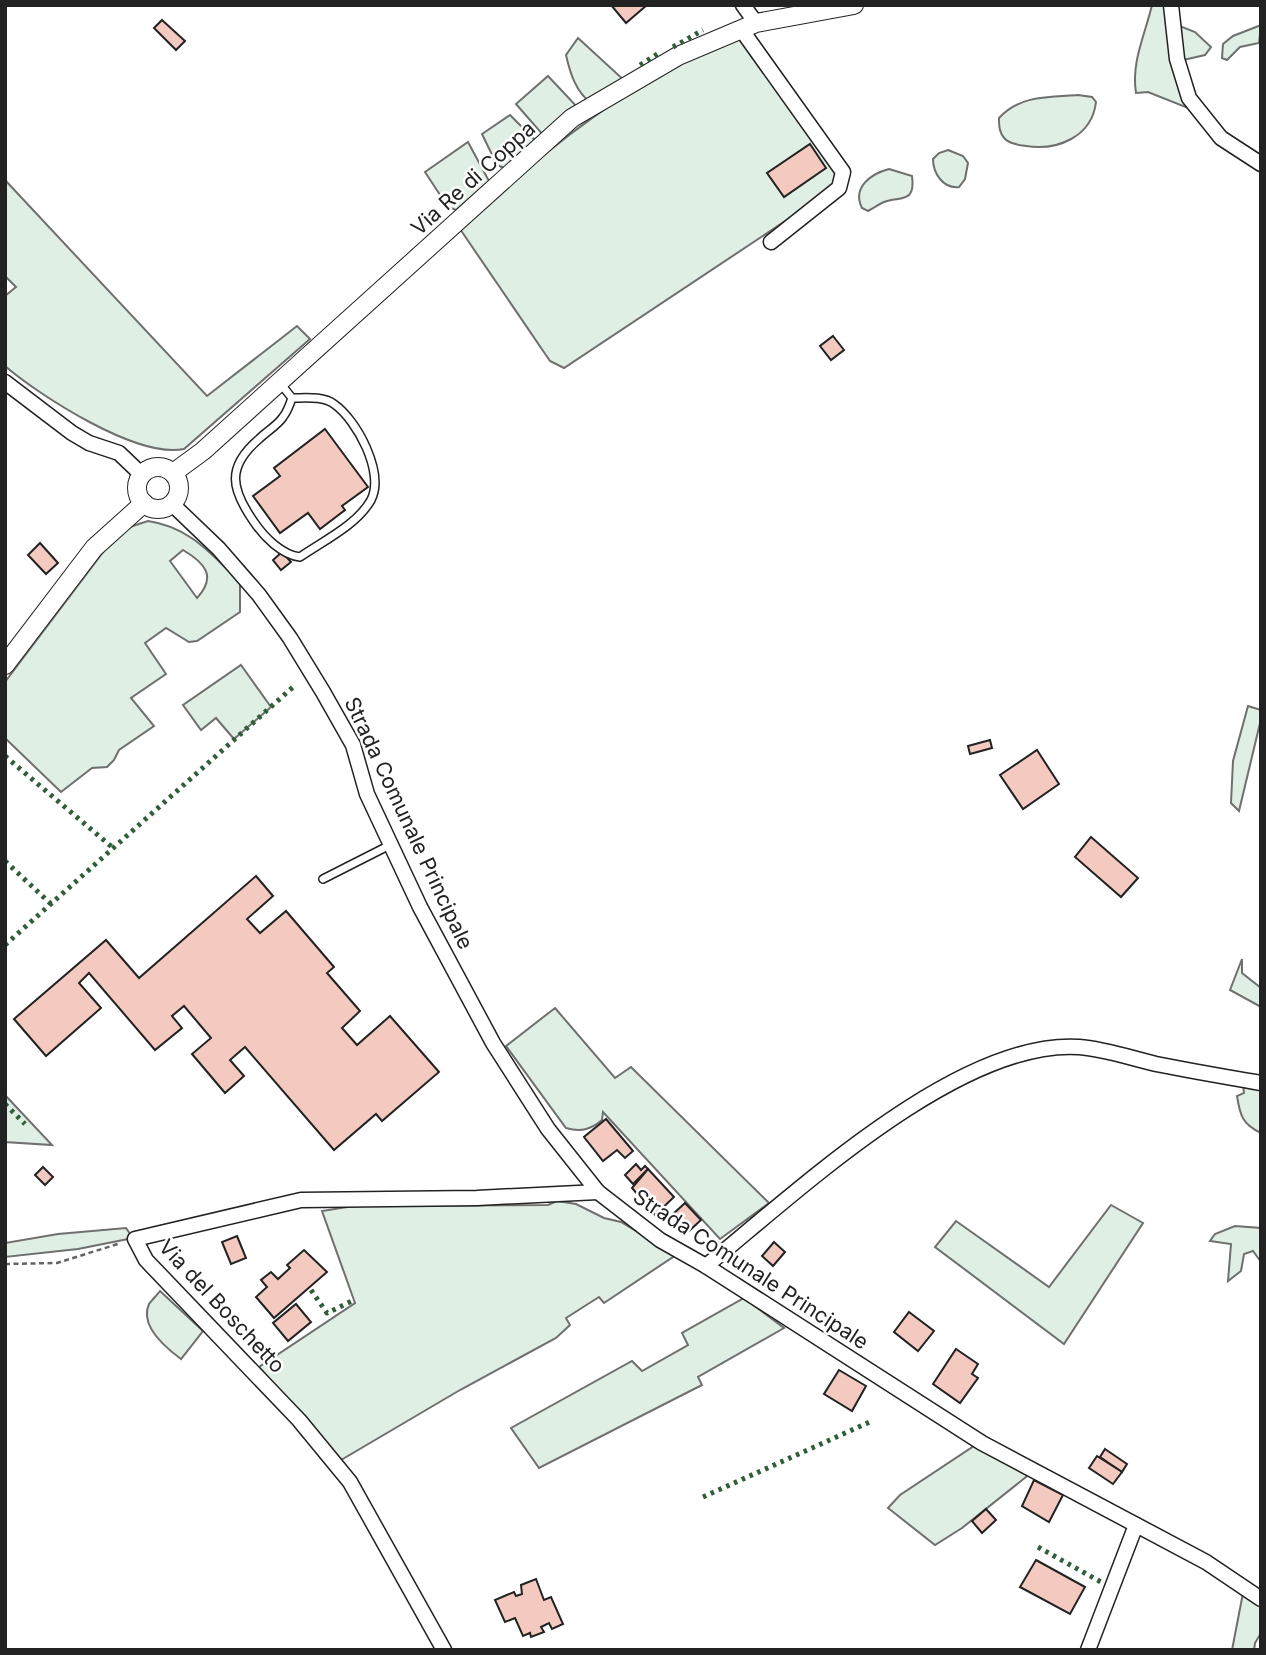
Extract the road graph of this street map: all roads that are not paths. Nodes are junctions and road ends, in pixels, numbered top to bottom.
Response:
1 (743, 5) edge
2 (854, 5) edge
3 (1171, 5) edge
4 (749, 26) junction
5 (1261, 164) edge
6 (771, 242) dead end
7 (5, 382) edge
8 (279, 383) junction
9 (292, 398) junction
10 (173, 472) junction
11 (142, 475) junction
12 (144, 503) junction
13 (172, 504) junction
14 (5, 665) edge
15 (391, 844) junction
16 (323, 878) dead end
17 (1261, 1083) edge
18 (598, 1192) junction
19 (706, 1266) junction
20 (1136, 1525) junction
21 (1261, 1599) edge
22 (444, 1650) edge
23 (1088, 1650) edge

1 - 4 street
2 - 4 street, Via Re di Coppa
3 - 5 street
4 - 6 street
4 - 8 street, Via Re di Coppa
7 - 11 street
8 - 9 lane
8 - 10 street, Via Re di Coppa
9 - 9 lane
10 - 11 street
10 - 13 street
11 - 12 street
12 - 13 street
12 - 14 street
13 - 15 street, Strada Comunale Principale
15 - 16 lane
15 - 18 street, Strada Comunale Principale
17 - 19 street
18 - 19 street, Strada Comunale Principale
18 - 22 street, Via del Boschetto
19 - 20 street, Strada Comunale Principale
20 - 21 street, Strada Comunale Principale
20 - 23 street

